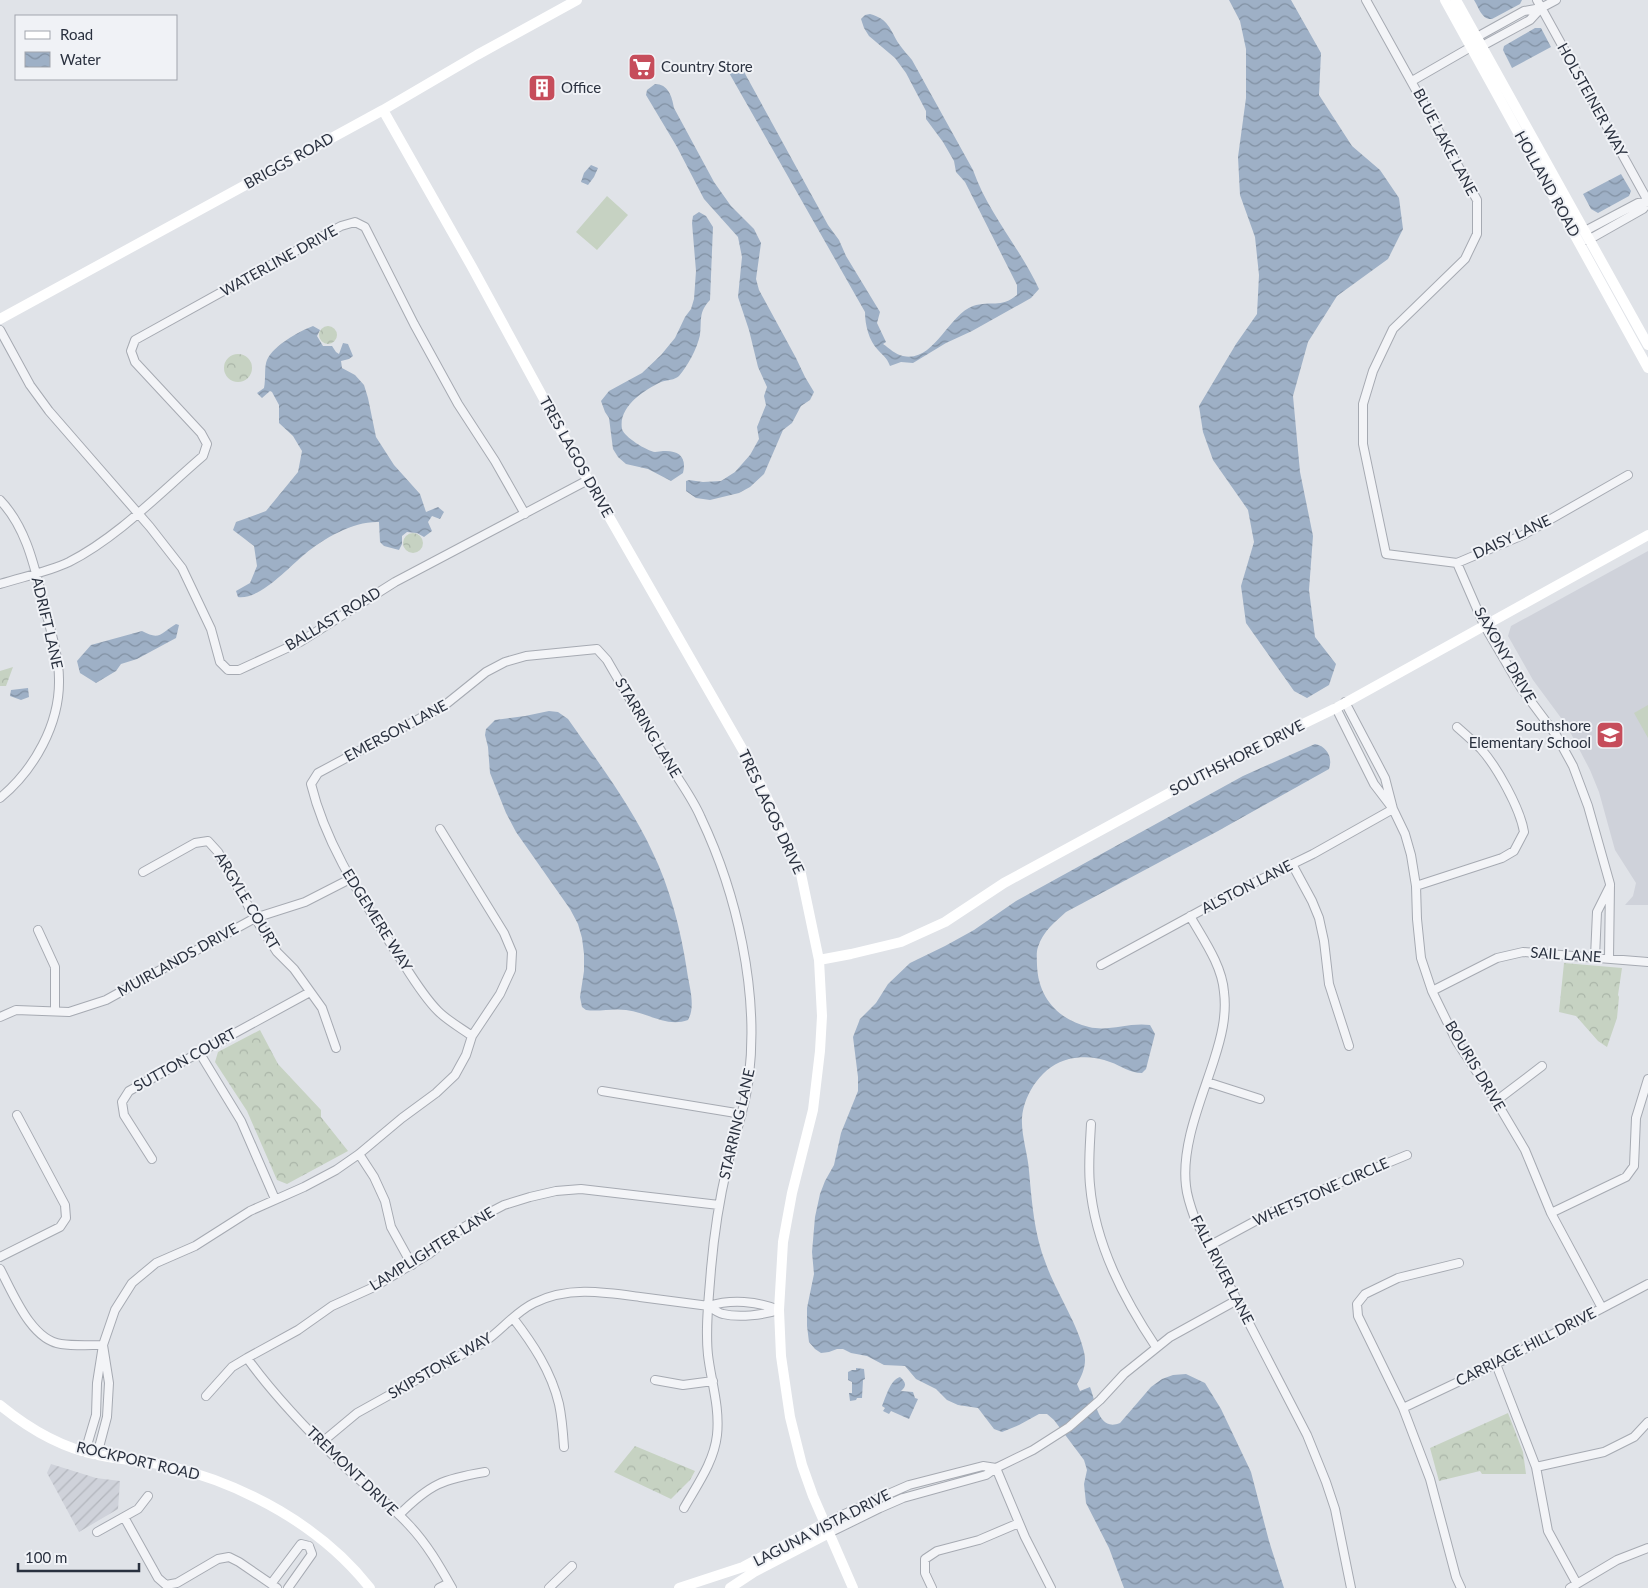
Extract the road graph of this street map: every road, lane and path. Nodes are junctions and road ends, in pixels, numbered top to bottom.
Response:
1 (577, 0) edge
2 (1366, 0) edge
3 (1445, 0) edge
4 (1456, 0) edge
5 (1537, 0) edge
6 (1556, 0) edge
7 (1541, 8) junction
8 (1477, 44) junction
9 (1412, 81) junction
10 (383, 110) junction
11 (1648, 202) edge
12 (1587, 235) junction
13 (1578, 240) junction
14 (0, 319) edge
15 (0, 330) edge
16 (1648, 345) edge
17 (1648, 368) edge
18 (1628, 475) dead end
19 (588, 480) junction
20 (0, 500) edge
21 (137, 512) junction
22 (526, 514) junction
23 (1648, 535) edge
24 (1386, 554) joint
25 (1457, 563) junction
26 (36, 573) junction
27 (0, 584) edge
28 (1484, 626) junction
29 (597, 649) joint
30 (1346, 702) junction
31 (1336, 708) junction
32 (1457, 728) dead end
33 (1380, 768) junction
34 (1369, 773) junction
35 (310, 784) joint
36 (0, 798) edge
37 (1393, 809) junction
38 (440, 829) dead end
39 (1292, 864) junction
40 (144, 872) dead end
41 (350, 879) junction
42 (1610, 884) junction
43 (1416, 886) junction
44 (1190, 916) junction
45 (255, 918) junction
46 (1596, 925) junction
47 (1610, 926) junction
48 (38, 930) dead end
49 (1595, 957) junction
50 (1609, 958) junction
51 (819, 960) junction
52 (1648, 962) edge
53 (1101, 965) dead end
54 (310, 992) junction
55 (1432, 992) junction
56 (55, 1011) junction
57 (0, 1017) edge
58 (472, 1036) junction
59 (1349, 1046) dead end
60 (336, 1048) dead end
61 (199, 1052) junction
62 (1542, 1066) dead end
63 (1648, 1079) edge
64 (1207, 1082) junction
65 (602, 1091) dead end
66 (1260, 1099) dead end
67 (1496, 1102) junction
68 (742, 1114) junction
69 (17, 1116) dead end
70 (1091, 1124) dead end
71 (359, 1154) junction
72 (1407, 1155) dead end
73 (152, 1159) dead end
74 (275, 1199) junction
75 (719, 1205) junction
76 (1551, 1213) junction
77 (1209, 1246) junction
78 (0, 1257) edge
79 (1459, 1263) dead end
80 (412, 1265) junction
81 (0, 1269) edge
82 (1648, 1284) edge
83 (1237, 1300) junction
84 (709, 1306) junction
85 (1602, 1308) junction
86 (779, 1310) junction
87 (513, 1318) junction
88 (103, 1345) junction
89 (1156, 1347) junction
90 (247, 1358) junction
91 (1496, 1364) junction
92 (655, 1380) dead end
93 (713, 1381) junction
94 (97, 1391) junction
95 (108, 1391) junction
96 (206, 1396) dead end
97 (0, 1406) edge
98 (1403, 1408) junction
99 (1648, 1422) edge
100 (322, 1443) junction
101 (564, 1446) dead end
102 (85, 1452) junction
103 (97, 1455) junction
104 (1536, 1467) junction
105 (996, 1468) junction
106 (485, 1472) dead end
107 (148, 1496) dead end
108 (684, 1508) dead end
109 (398, 1515) junction
110 (124, 1517) junction
111 (1019, 1523) junction
112 (827, 1528) junction
113 (97, 1532) dead end
114 (317, 1536) junction
115 (309, 1546) junction
116 (1648, 1548) edge
117 (289, 1560) junction
118 (572, 1566) dead end
119 (301, 1569) junction
120 (450, 1585) edge
121 (274, 1586) edge
122 (1574, 1586) edge
123 (288, 1588) edge
124 (370, 1588) edge
125 (439, 1588) edge
126 (549, 1588) edge
127 (679, 1588) edge
128 (730, 1588) edge
129 (853, 1588) edge
130 (932, 1588) edge
131 (1051, 1588) edge
132 (1351, 1588) edge
133 (1461, 1588) edge

1 - 10 street, BRIGGS ROAD
2 - 9 street, BLUE LAKE LANE
3 - 8 street, HOLLAND ROAD
4 - 8 street, HOLLAND ROAD
5 - 7 street, HOLSTEINER WAY
6 - 7 street
7 - 8 street
7 - 11 street, HOLSTEINER WAY
8 - 9 street
8 - 12 street, HOLLAND ROAD
8 - 13 street, HOLLAND ROAD
9 - 24 street, BLUE LAKE LANE
10 - 14 street, BRIGGS ROAD
10 - 19 street, TRES LAGOS DRIVE
11 - 12 street
12 - 13 street
12 - 16 street, HOLLAND ROAD
13 - 17 street, HOLLAND ROAD
15 - 21 street, BALLAST ROAD
18 - 25 street, DAISY LANE
19 - 22 street, BALLAST ROAD
19 - 51 street, TRES LAGOS DRIVE
20 - 26 street, ADRIFT LANE
21 - 22 street, BALLAST ROAD
21 - 22 street, WATERLINE DRIVE
21 - 26 street
23 - 28 street, SOUTHSHORE DRIVE
24 - 25 street, DAISY LANE
25 - 28 street, SAXONY DRIVE
26 - 27 street
26 - 36 street, ADRIFT LANE
28 - 30 street, SOUTHSHORE DRIVE
28 - 42 street, SAXONY DRIVE
29 - 35 street, EMERSON LANE
29 - 68 street, STARRING LANE
30 - 31 street, SOUTHSHORE DRIVE
30 - 33 street, BOURIS DRIVE
31 - 34 street, BOURIS DRIVE
31 - 51 street, SOUTHSHORE DRIVE
32 - 43 street
33 - 34 street
33 - 37 street, BOURIS DRIVE
34 - 37 street, BOURIS DRIVE
35 - 41 street, EDGEMERE WAY
37 - 39 street, ALSTON LANE
37 - 43 street, BOURIS DRIVE
38 - 58 street
39 - 44 street, ALSTON LANE
39 - 59 street
40 - 45 street, ARGYLE COURT
41 - 45 street, MUIRLANDS DRIVE
41 - 58 street, EDGEMERE WAY
42 - 46 street
42 - 47 street, SAXONY DRIVE
43 - 55 street, BOURIS DRIVE
44 - 53 street, ALSTON LANE
44 - 64 street, FALL RIVER LANE
45 - 54 street, ARGYLE COURT
45 - 56 street, MUIRLANDS DRIVE
46 - 47 street
46 - 49 street
47 - 50 street, SAXONY DRIVE
48 - 56 street
49 - 50 street, SAIL LANE
49 - 55 street, SAIL LANE
50 - 52 street, SAIL LANE
51 - 86 street, TRES LAGOS DRIVE
54 - 60 street, ARGYLE COURT
54 - 61 street, SUTTON COURT
55 - 67 street, BOURIS DRIVE
56 - 57 street, MUIRLANDS DRIVE
58 - 71 street
61 - 73 street, SUTTON COURT
61 - 74 street
62 - 67 street
63 - 76 street
64 - 66 street
64 - 77 street, FALL RIVER LANE
65 - 68 street
67 - 76 street, BOURIS DRIVE
68 - 75 street, STARRING LANE
69 - 78 street
70 - 89 street
71 - 74 street
71 - 80 street
72 - 77 street, WHETSTONE CIRCLE
74 - 88 street
75 - 80 street, LAMPLIGHTER LANE
75 - 84 street, STARRING LANE
76 - 85 street, BOURIS DRIVE
77 - 83 street, FALL RIVER LANE
79 - 98 street
80 - 90 street, LAMPLIGHTER LANE
81 - 88 street
82 - 85 street, CARRIAGE HILL DRIVE
83 - 89 street, LAGUNA VISTA DRIVE
83 - 132 street, FALL RIVER LANE
84 - 86 street, SKIPSTONE WAY
84 - 86 street, SKIPSTONE WAY
84 - 87 street, SKIPSTONE WAY
84 - 93 street, STARRING LANE
85 - 91 street, CARRIAGE HILL DRIVE
86 - 112 street, TRES LAGOS DRIVE
87 - 100 street, SKIPSTONE WAY
87 - 101 street
88 - 94 street
88 - 95 street
89 - 105 street, LAGUNA VISTA DRIVE
90 - 96 street, LAMPLIGHTER LANE
90 - 100 street, TREMONT DRIVE
91 - 98 street, CARRIAGE HILL DRIVE
91 - 104 street
92 - 93 street
93 - 108 street, STARRING LANE
94 - 95 street
94 - 102 street
95 - 103 street
97 - 102 street, ROCKPORT ROAD
98 - 133 street
99 - 104 street
100 - 109 street, TREMONT DRIVE
102 - 103 street, ROCKPORT ROAD
103 - 114 street, ROCKPORT ROAD
104 - 122 street
105 - 111 street
105 - 112 street, LAGUNA VISTA DRIVE
106 - 109 street
107 - 110 street
109 - 120 street, TREMONT DRIVE
110 - 113 street
110 - 121 street
111 - 130 street
111 - 131 street
112 - 127 street, LAGUNA VISTA DRIVE
112 - 128 street, LAGUNA VISTA DRIVE
112 - 129 street, TRES LAGOS DRIVE
114 - 115 street
114 - 124 street, ROCKPORT ROAD
115 - 117 street
115 - 119 street
116 - 122 street
117 - 119 street
117 - 121 street
118 - 126 street
119 - 123 street
120 - 125 street

